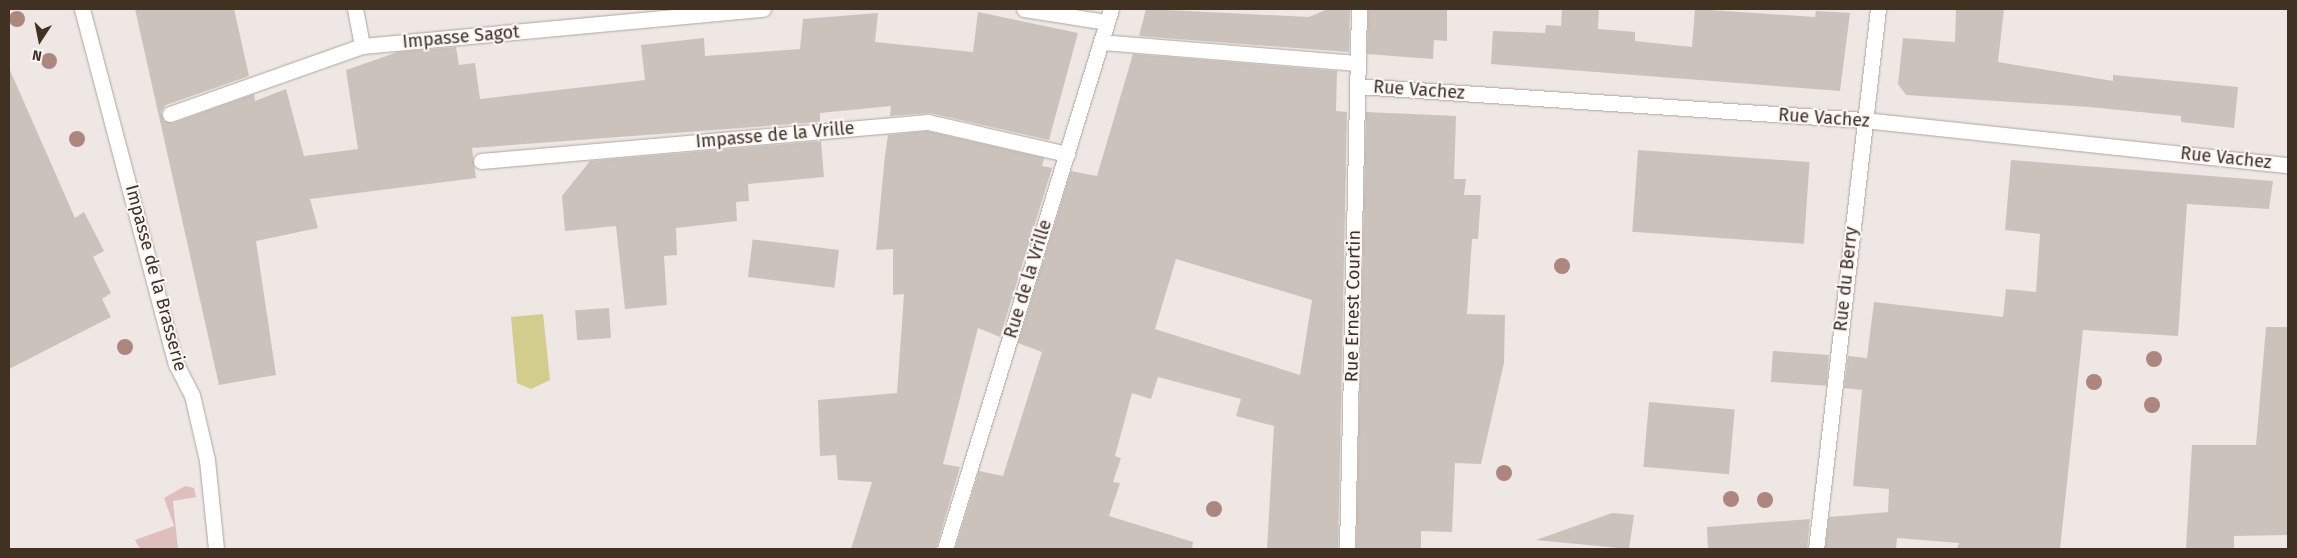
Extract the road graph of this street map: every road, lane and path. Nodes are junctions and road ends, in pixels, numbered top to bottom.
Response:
1 (82, 9) edge
2 (355, 9) edge
3 (763, 9) edge
4 (1024, 9) edge
5 (1358, 9) edge
6 (1878, 9) edge
7 (1108, 16) edge
8 (1101, 42) junction
9 (362, 46) junction
10 (1358, 63) junction
11 (1357, 86) junction
12 (170, 114) dead end
13 (1864, 120) junction
14 (1067, 154) junction
15 (481, 162) dead end
16 (2288, 165) edge
17 (216, 549) edge
18 (944, 549) edge
19 (1347, 549) edge
20 (1816, 549) edge

1 - 17 street, Impasse de la Brasserie
2 - 9 street
3 - 9 street, Impasse Sagot
4 - 7 street
5 - 10 street, Rue Ernest Courtin
6 - 13 street, Rue du Berry
7 - 8 street, Rue de la Vrille
8 - 10 street
8 - 14 street, Rue de la Vrille
9 - 12 street, Impasse Sagot
10 - 11 street, Rue Ernest Courtin
11 - 13 street, Rue Vachez
11 - 19 street, Rue Ernest Courtin
13 - 16 street, Rue Vachez
13 - 20 street, Rue du Berry
14 - 15 street, Impasse de la Vrille
14 - 18 street, Rue de la Vrille

